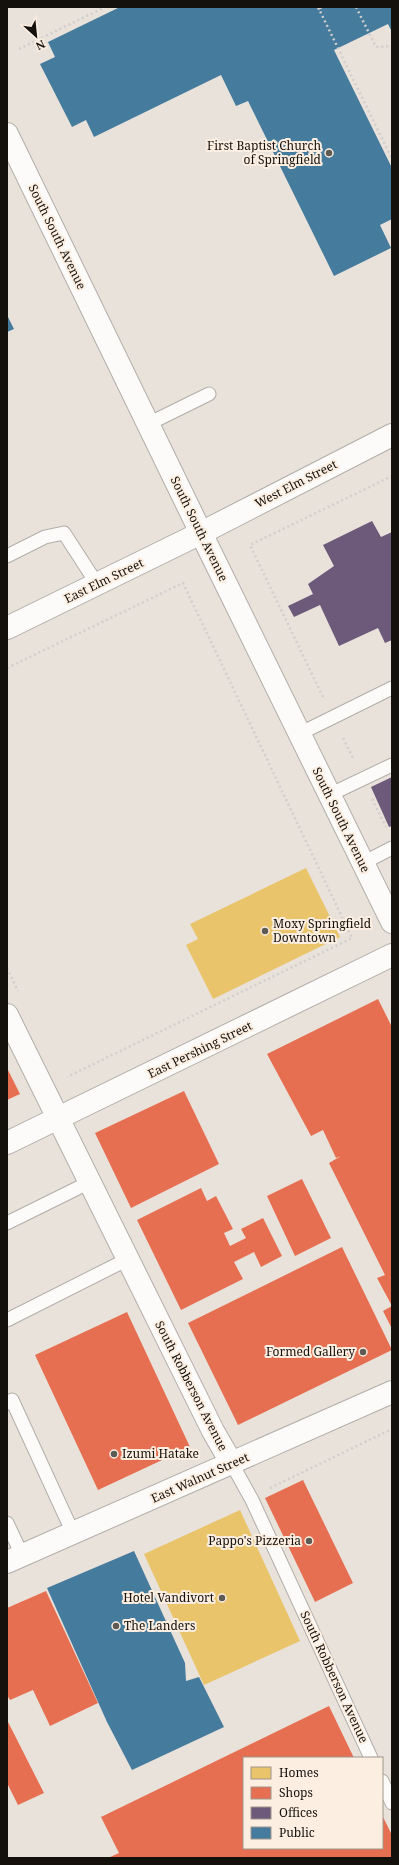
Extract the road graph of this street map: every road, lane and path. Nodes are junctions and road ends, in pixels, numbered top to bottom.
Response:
1 (105, 7) edge
2 (318, 7) edge
3 (356, 7) edge
4 (392, 46) edge
5 (19, 49) dead end
6 (8, 137) edge
7 (392, 159) edge
8 (209, 394) dead end
9 (148, 424) junction
10 (392, 435) edge
11 (392, 476) edge
12 (200, 533) junction
13 (7, 556) edge
14 (97, 584) junction
15 (7, 628) edge
16 (7, 668) edge
17 (392, 688) edge
18 (333, 718) junction
19 (299, 734) junction
20 (392, 765) edge
21 (363, 779) junction
22 (329, 795) junction
23 (389, 833) dead end
24 (392, 848) edge
25 (363, 863) junction
26 (392, 922) edge
27 (392, 955) edge
28 (7, 968) edge
29 (21, 996) dead end
30 (7, 1015) edge
31 (63, 1079) dead end
32 (59, 1119) junction
33 (7, 1143) edge
34 (90, 1182) junction
35 (7, 1223) edge
36 (128, 1259) junction
37 (7, 1320) edge
38 (392, 1392) edge
39 (7, 1403) edge
40 (392, 1429) edge
41 (232, 1464) junction
42 (263, 1491) dead end
43 (7, 1523) edge
44 (73, 1533) junction
45 (14, 1559) edge
46 (371, 1757) edge
47 (383, 1783) edge
48 (392, 1803) edge

1 - 5 path
2 - 7 path
3 - 4 path
6 - 9 street, South South Avenue
8 - 9 lane
9 - 12 street, South South Avenue
10 - 12 street, West Elm Street
11 - 18 path
12 - 14 street, East Elm Street
12 - 19 street, South South Avenue
13 - 14 lane
14 - 15 street, East Elm Street
16 - 31 path
17 - 18 lane
18 - 19 lane
18 - 21 path
19 - 22 street, South South Avenue
20 - 21 lane
21 - 22 lane
21 - 23 path
22 - 25 street, South South Avenue
24 - 25 lane
25 - 26 street, South South Avenue
27 - 32 street, East Pershing Street
28 - 29 path
30 - 32 street, South Robberson Avenue
32 - 33 street, East Pershing Street
32 - 34 street, South Robberson Avenue
34 - 35 lane
34 - 36 street, South Robberson Avenue
36 - 37 lane
36 - 41 street, South Robberson Avenue
38 - 41 street, East Walnut Street
39 - 44 lane
40 - 42 path
41 - 44 street, East Walnut Street
41 - 46 lane, South Robberson Avenue
43 - 45 lane
44 - 45 street, East Walnut Street
47 - 48 lane

